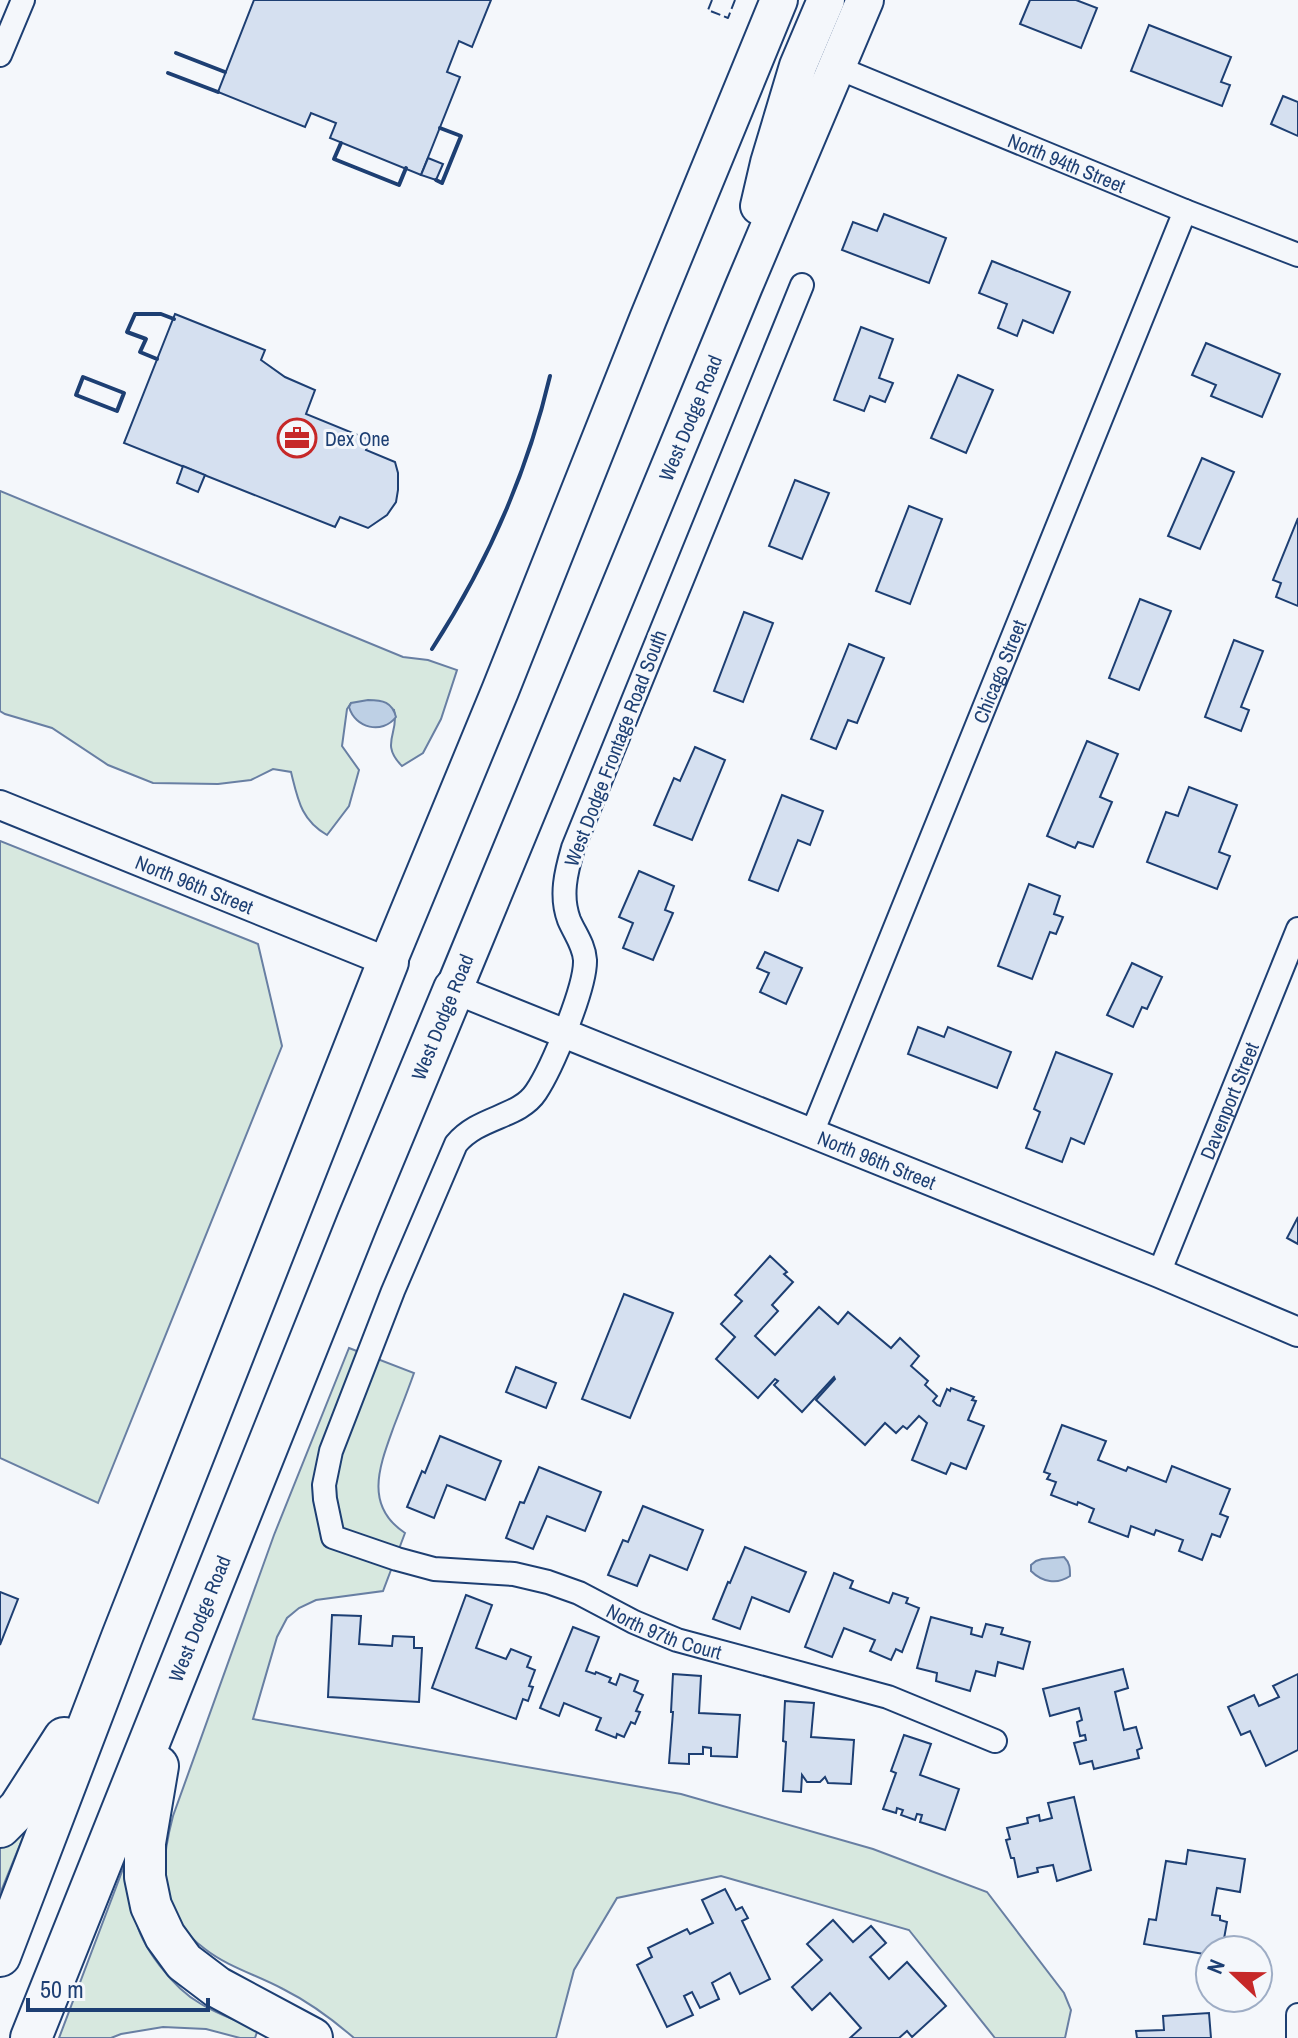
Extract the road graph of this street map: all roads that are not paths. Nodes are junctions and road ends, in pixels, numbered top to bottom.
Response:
1 (23, 0) edge
2 (779, 0) edge
3 (826, 0) edge
4 (865, 0) edge
5 (5, 31) edge
6 (0, 55) edge
7 (836, 67) junction
8 (1185, 211) junction
9 (1298, 255) edge
10 (802, 285) dead end
11 (744, 286) junction
12 (0, 805) edge
13 (1298, 929) edge
14 (388, 962) junction
15 (454, 989) junction
16 (564, 1035) junction
17 (812, 1133) junction
18 (1159, 1273) junction
19 (1298, 1332) edge
20 (333, 1537) joint
21 (122, 1637) junction
22 (181, 1664) junction
23 (995, 1741) dead end
24 (0, 1827) edge
25 (0, 1956) edge
26 (1298, 2015) edge
27 (31, 2038) edge
28 (312, 2038) edge
29 (1298, 2038) edge

1 - 5 street
2 - 14 highway
3 - 11 highway
4 - 7 highway, West Dodge Road
5 - 6 street
7 - 8 street, North 94th Street
7 - 11 highway, West Dodge Road
8 - 9 street, North 94th Street
8 - 17 street, Chicago Street
10 - 16 street, West Dodge Frontage Road South
11 - 15 highway, West Dodge Road
12 - 14 street, North 96th Street
13 - 18 street, Davenport Street
14 - 21 highway
15 - 16 street, North 96th Street
15 - 22 highway, West Dodge Road
16 - 17 street, North 96th Street
16 - 20 street, West Dodge Frontage Road South
17 - 18 street, North 96th Street
18 - 19 street, North 96th Street
20 - 23 street, North 97th Court
21 - 24 highway
21 - 25 highway
22 - 27 highway, West Dodge Road
22 - 28 highway
26 - 29 street

